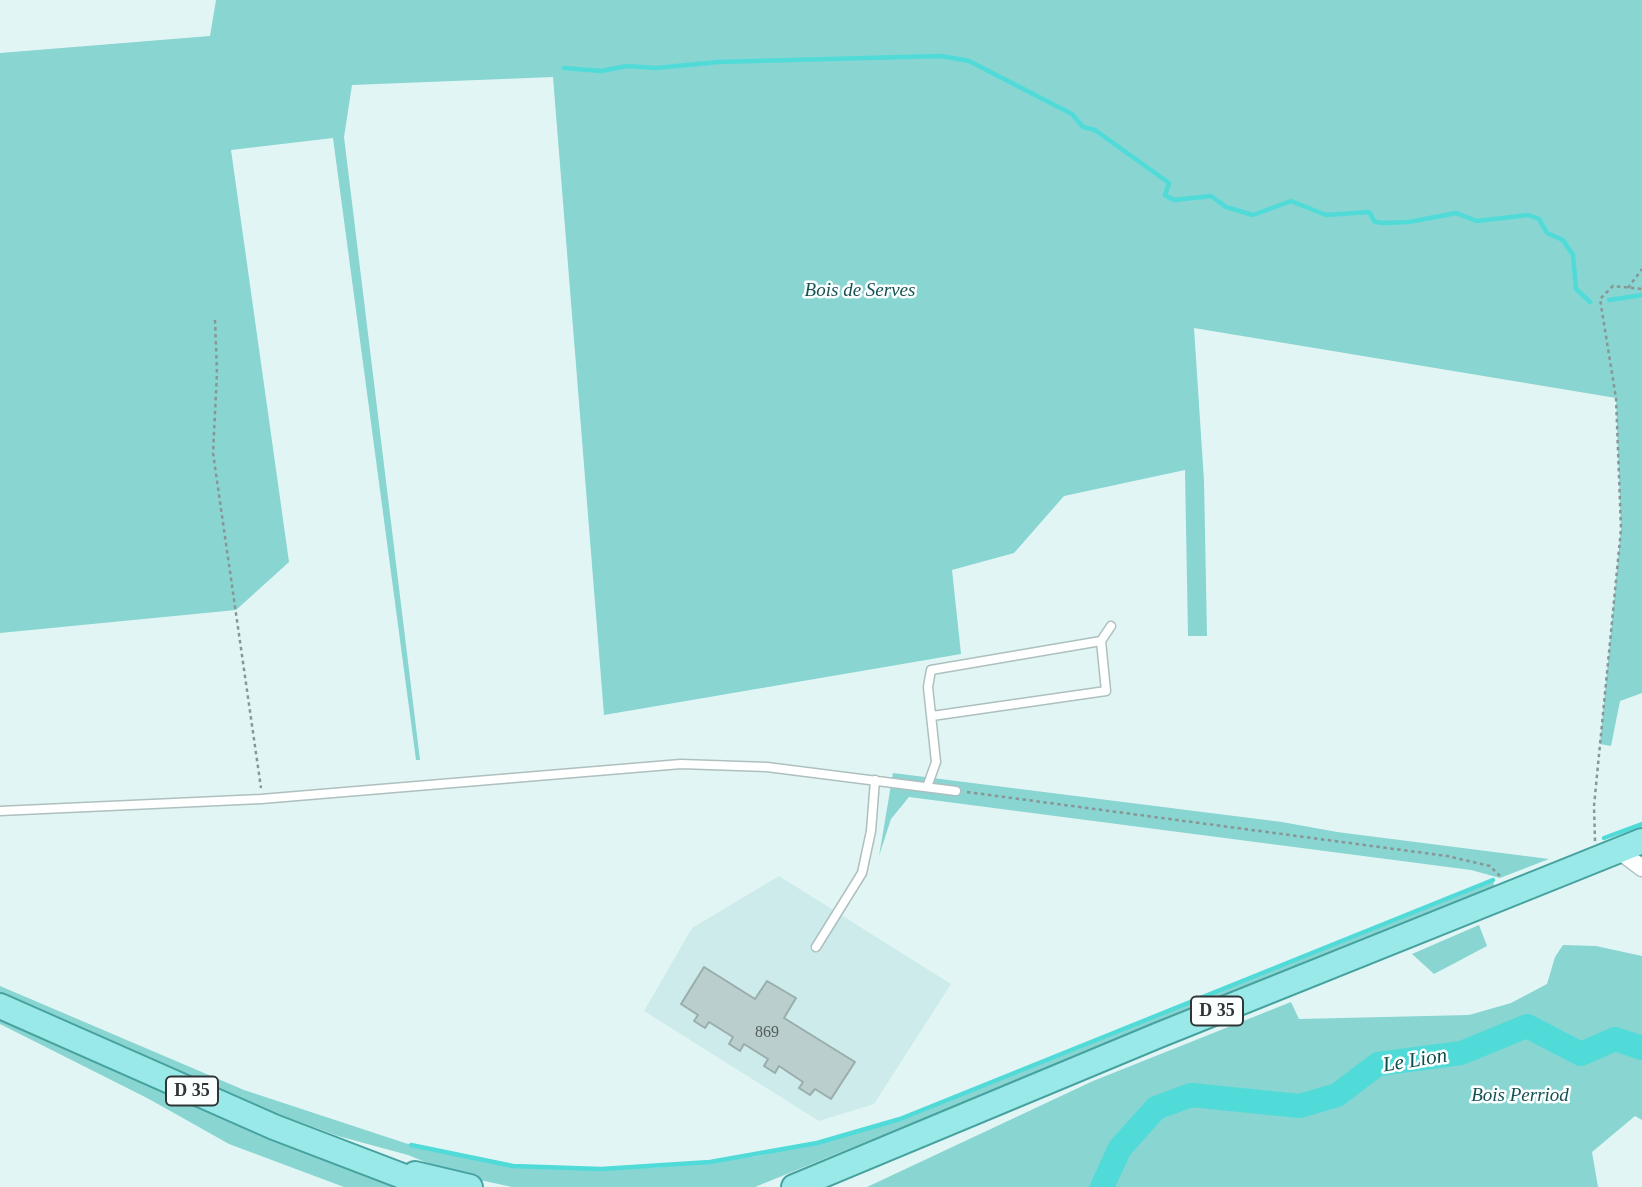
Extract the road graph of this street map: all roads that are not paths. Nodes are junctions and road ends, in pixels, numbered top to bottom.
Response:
1 (1111, 626) dead end
2 (1101, 641) junction
3 (932, 716) junction
4 (875, 780) junction
5 (927, 787) junction
6 (956, 791) road end
7 (0, 811) edge
8 (1642, 841) edge
9 (1609, 854) junction
10 (1642, 868) edge
11 (816, 947) dead end
12 (0, 1006) edge
13 (387, 1168) junction
14 (431, 1187) edge
15 (470, 1187) edge
16 (794, 1187) edge

1 - 2 lane
2 - 3 lane
2 - 3 lane
3 - 5 lane
4 - 5 lane
4 - 7 lane
4 - 11 lane
5 - 6 lane
8 - 9 main road, D 35
9 - 10 street
9 - 16 main road, D 35
12 - 13 main road, D 35
13 - 14 main road, D 35
13 - 15 main road, D 35

